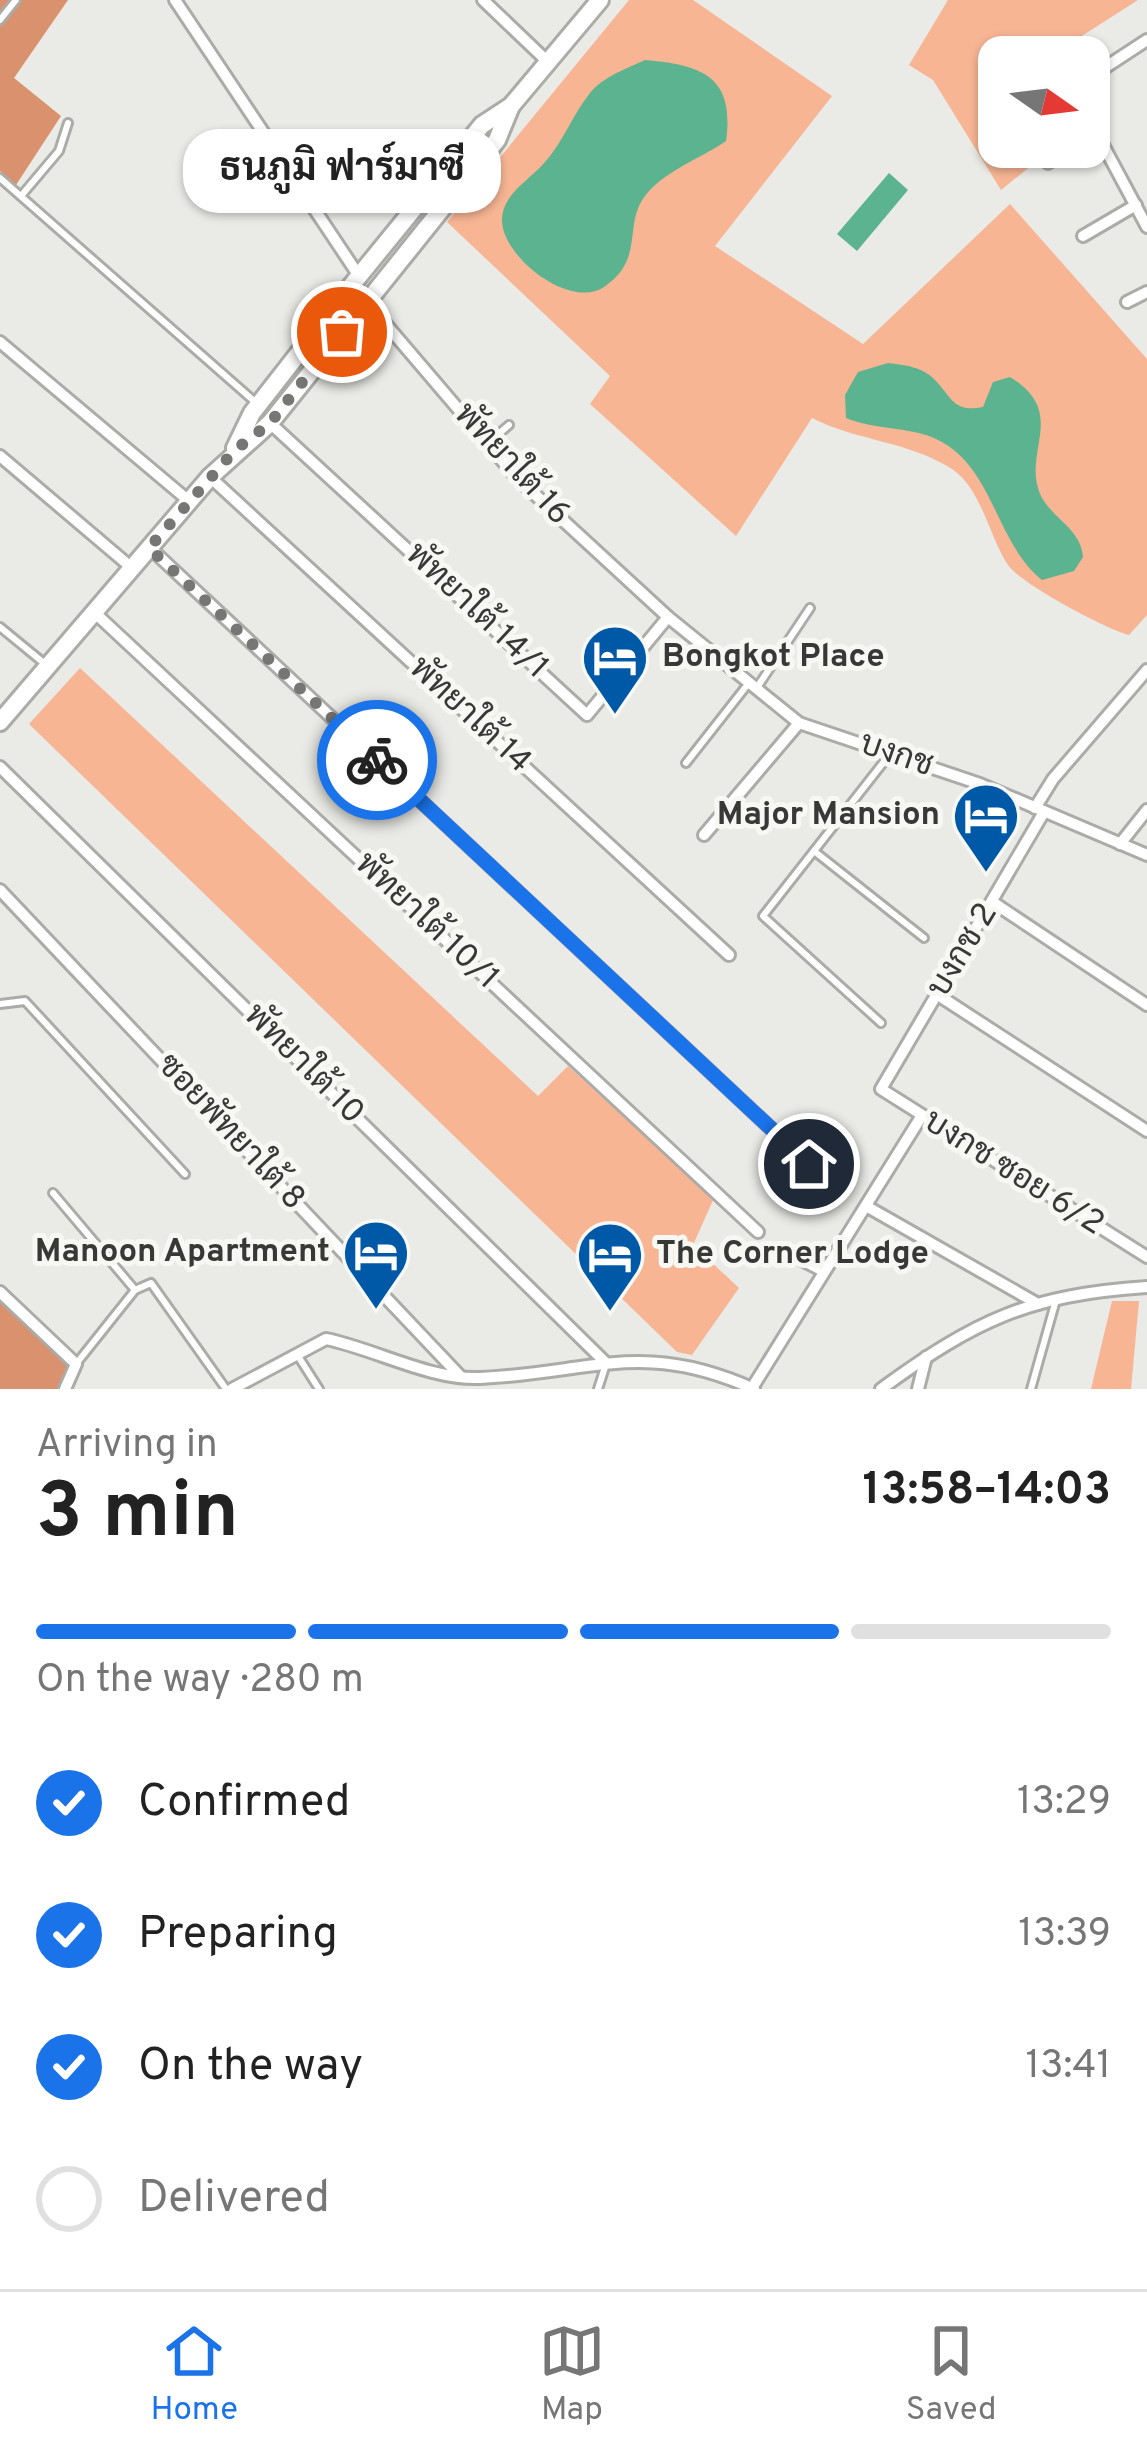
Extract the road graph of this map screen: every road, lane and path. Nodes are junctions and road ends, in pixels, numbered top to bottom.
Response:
1 (16, 0) edge
2 (175, 0) edge
3 (483, 0) edge
4 (600, 0) edge
5 (0, 20) edge
6 (1147, 40) edge
7 (549, 63) junction
8 (1110, 64) edge
9 (511, 106) junction
10 (68, 123) dead end
11 (1110, 156) edge
12 (0, 178) edge
13 (21, 196) junction
14 (1136, 205) junction
15 (1147, 226) edge
16 (1083, 236) dead end
17 (359, 276) junction
18 (1147, 292) edge
19 (365, 301) junction
20 (1126, 302) dead end
21 (0, 341) edge
22 (258, 404) junction
23 (270, 423) junction
24 (509, 425) dead end
25 (488, 444) junction
26 (234, 451) junction
27 (0, 456) edge
28 (210, 477) junction
29 (189, 501) junction
30 (149, 548) junction
31 (132, 568) junction
32 (810, 608) dead end
33 (94, 612) junction
34 (668, 617) junction
35 (0, 628) edge
36 (48, 666) junction
37 (1147, 670) edge
38 (752, 687) junction
39 (0, 722) edge
40 (800, 723) junction
41 (890, 754) junction
42 (686, 763) dead end
43 (0, 767) edge
44 (1040, 810) junction
45 (1147, 810) edge
46 (704, 835) dead end
47 (1120, 844) junction
48 (814, 851) junction
49 (1147, 855) edge
50 (0, 890) edge
51 (994, 903) junction
52 (924, 938) dead end
53 (729, 955) dead end
54 (938, 995) junction
55 (0, 1004) edge
56 (1147, 1005) edge
57 (881, 1023) dead end
58 (881, 1089) joint
59 (921, 1117) junction
60 (1147, 1131) edge
61 (809, 1164) dead end
62 (185, 1174) dead end
63 (52, 1192) dead end
64 (866, 1206) junction
65 (758, 1232) dead end
66 (786, 1254) dead end
67 (1147, 1257) edge
68 (823, 1273) junction
69 (1147, 1287) edge
70 (135, 1291) junction
71 (0, 1292) edge
72 (1056, 1300) junction
73 (1038, 1304) junction
74 (297, 1352) junction
75 (926, 1357) junction
76 (606, 1363) junction
77 (76, 1364) junction
78 (460, 1376) junction
79 (64, 1389) edge
80 (229, 1389) edge
81 (319, 1389) edge
82 (598, 1389) edge
83 (752, 1389) edge
84 (881, 1389) edge
85 (918, 1389) edge
86 (1031, 1389) edge

1 - 5 lane
2 - 17 street
3 - 7 street
4 - 7 main road
6 - 8 street
7 - 9 main road
9 - 17 main road
9 - 19 main road
10 - 13 lane
11 - 14 street
12 - 13 lane
13 - 22 lane
14 - 15 street
14 - 16 street
17 - 22 main road
18 - 20 street
19 - 23 main road
19 - 25 street, พัทยาใต้ 16
21 - 29 street
22 - 26 main road
23 - 26 main road
23 - 34 street, พัทยาใต้ 14/1
24 - 25 lane
25 - 34 street, พัทยาใต้ 16
26 - 28 main road
27 - 31 street
28 - 29 main road
28 - 53 street, พัทยาใต้ 14
29 - 30 main road
30 - 31 main road
30 - 61 street
31 - 33 main road
32 - 38 lane
33 - 36 main road
33 - 65 street, พัทยาใต้ 10/1
34 - 38 street, บงกช
35 - 36 lane
36 - 39 main road
37 - 44 street, บงกช 2
38 - 40 street, บงกช
38 - 42 lane
40 - 41 street, บงกช
40 - 46 street
41 - 44 street, บงกช
41 - 48 lane
43 - 76 street, พัทยาใต้ 10
44 - 47 street, บงกช
44 - 51 street, บงกช 2
45 - 47 street
47 - 49 street, บงกช
48 - 52 lane
48 - 57 lane
50 - 78 street, ซอยพัทยาใต้ 8
51 - 54 street, บงกช 2
51 - 56 street
54 - 58 street, บงกช 2
54 - 60 street
55 - 62 lane
58 - 59 street, บงกช ซอย 6/2
59 - 64 street
59 - 67 street, บงกช ซอย 6/2
63 - 70 lane
64 - 68 street
64 - 73 street
66 - 68 lane
68 - 83 street
69 - 72 street
70 - 77 lane
70 - 80 lane
71 - 77 street
72 - 73 street
72 - 86 lane
73 - 75 street
74 - 78 street
74 - 80 street
74 - 81 lane
75 - 84 street
75 - 85 street
76 - 78 street
76 - 82 lane
76 - 83 street
77 - 79 street

